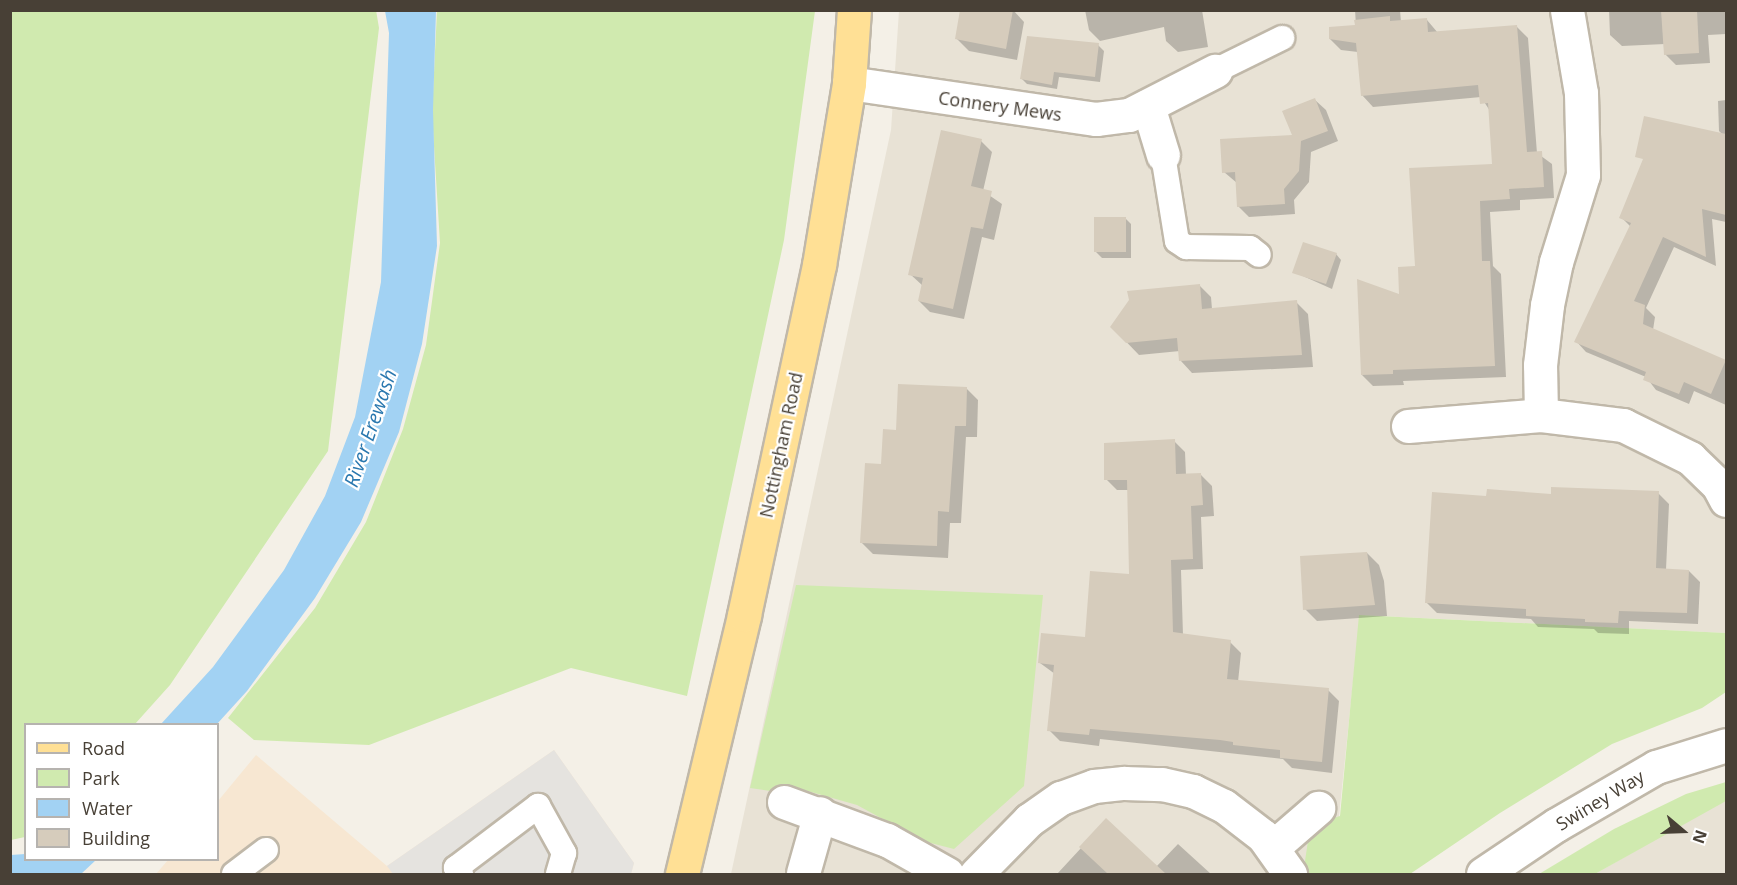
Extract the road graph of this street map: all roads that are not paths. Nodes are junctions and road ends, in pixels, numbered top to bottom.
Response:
1 (854, 10) edge
2 (1567, 10) edge
3 (1282, 38) dead end
4 (1215, 72) joint
5 (849, 83) junction
6 (1148, 106) junction
7 (1163, 155) joint
8 (1260, 255) dead end
9 (1541, 415) junction
10 (1407, 426) dead end
11 (1726, 500) edge
12 (1726, 745) edge
13 (784, 802) dead end
14 (1318, 808) dead end
15 (820, 813) junction
16 (1273, 847) junction
17 (266, 850) dead end
18 (803, 873) dead end
19 (234, 874) edge
20 (461, 874) edge
21 (558, 874) edge
22 (682, 874) edge
23 (947, 874) edge
24 (976, 874) edge
25 (1290, 874) edge
26 (1483, 874) edge

1 - 5 main road, Nottingham Road
2 - 9 street
3 - 4 lane
4 - 6 street, Connery Mews
5 - 6 street, Connery Mews
5 - 22 main road, Nottingham Road
6 - 7 street
7 - 8 lane
9 - 10 street
9 - 11 street
12 - 26 street, Swiney Way
13 - 15 street
14 - 16 street
15 - 18 street
15 - 23 street
16 - 24 street
16 - 25 street
17 - 19 lane
20 - 21 lane

